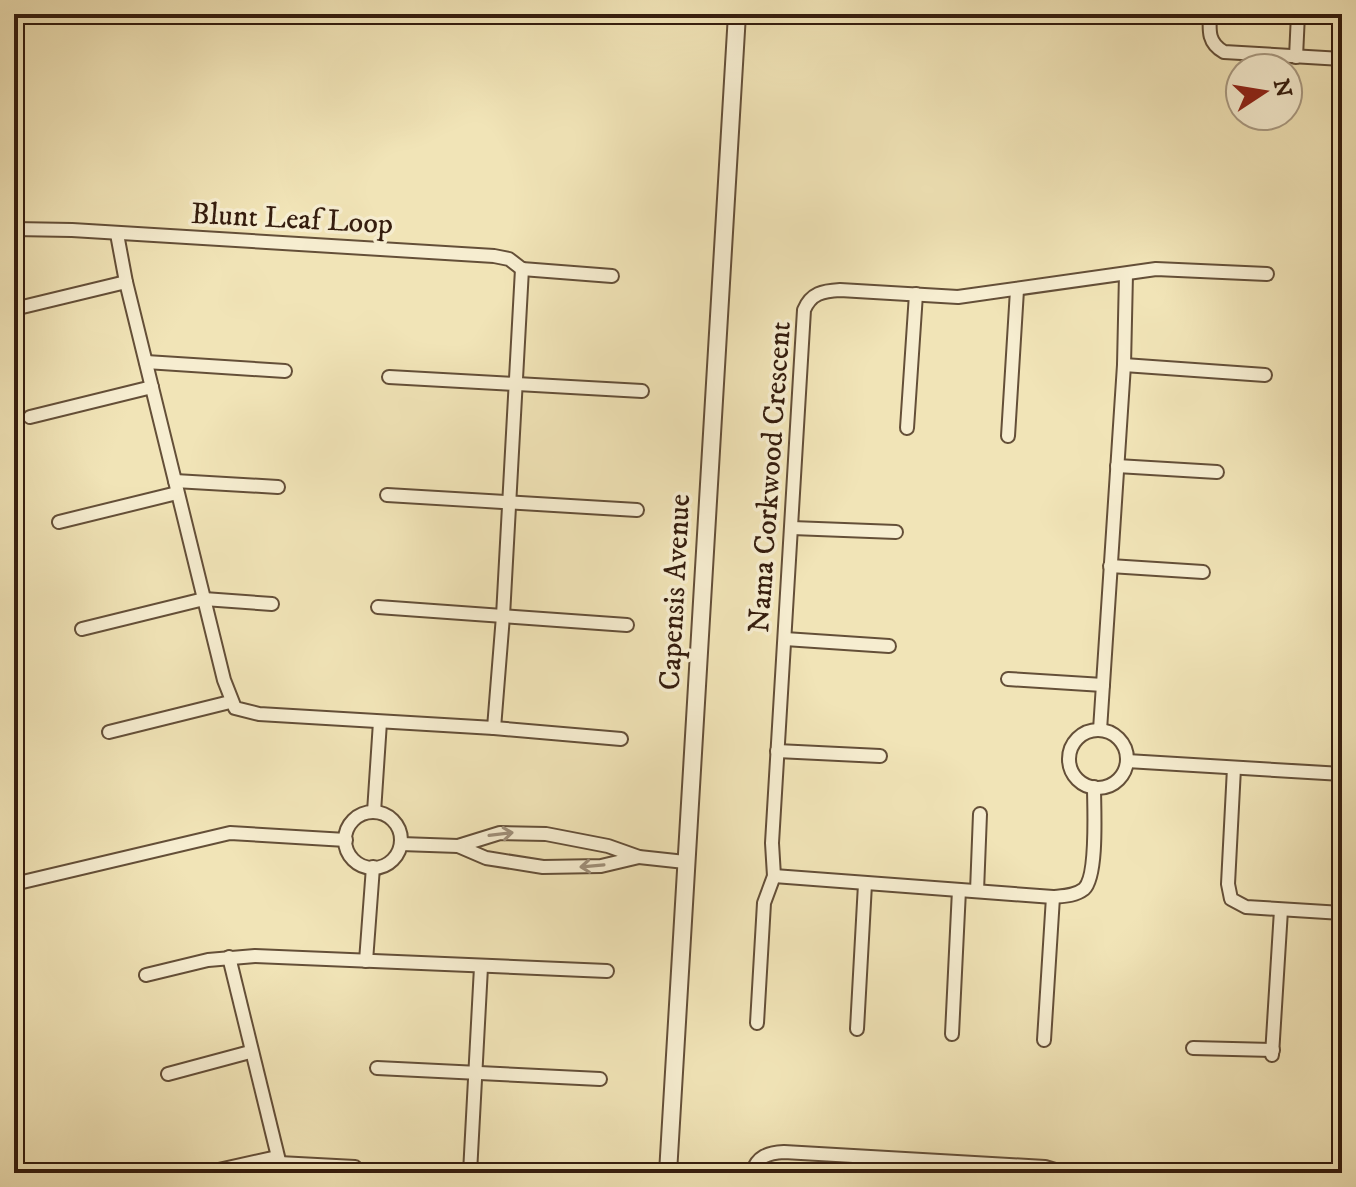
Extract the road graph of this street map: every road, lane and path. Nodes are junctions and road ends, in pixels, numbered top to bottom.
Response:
1 (737, 14) edge
2 (1210, 14) edge
3 (1298, 14) edge
4 (1224, 52) edge
5 (1296, 52) edge
6 (1304, 57) edge
7 (1342, 59) edge
8 (14, 229) edge
9 (117, 234) junction
10 (522, 269) junction
11 (1126, 274) junction
12 (1267, 274) dead end
13 (612, 276) dead end
14 (126, 282) junction
15 (1017, 290) junction
16 (916, 294) junction
17 (14, 309) edge
18 (146, 362) junction
19 (1124, 365) junction
20 (285, 371) dead end
21 (1265, 375) dead end
22 (389, 377) dead end
23 (515, 383) junction
24 (152, 387) junction
25 (642, 391) dead end
26 (30, 417) dead end
27 (907, 428) dead end
28 (1008, 436) dead end
29 (1117, 466) junction
30 (1217, 472) dead end
31 (176, 487) junction
32 (278, 487) dead end
33 (387, 495) dead end
34 (510, 501) junction
35 (637, 510) dead end
36 (59, 522) dead end
37 (792, 528) junction
38 (896, 532) dead end
39 (1110, 566) junction
40 (1203, 572) dead end
41 (204, 599) junction
42 (272, 604) dead end
43 (378, 607) dead end
44 (503, 616) junction
45 (627, 625) dead end
46 (82, 629) dead end
47 (785, 639) junction
48 (889, 646) dead end
49 (1008, 679) dead end
50 (1103, 685) junction
51 (230, 702) junction
52 (380, 722) junction
53 (494, 728) junction
54 (1100, 730) junction
55 (109, 732) dead end
56 (621, 739) dead end
57 (777, 751) junction
58 (880, 756) dead end
59 (1127, 761) junction
60 (1234, 768) junction
61 (1342, 774) edge
62 (1094, 787) junction
63 (374, 812) junction
64 (980, 814) dead end
65 (346, 840) junction
66 (401, 844) junction
67 (458, 846) junction
68 (639, 857) junction
69 (685, 862) junction
70 (373, 867) junction
71 (774, 876) junction
72 (17, 883) edge
73 (865, 884) junction
74 (959, 890) junction
75 (977, 891) junction
76 (1053, 897) junction
77 (1281, 910) junction
78 (1342, 913) edge
79 (229, 957) junction
80 (366, 961) junction
81 (481, 967) junction
82 (607, 971) dead end
83 (146, 975) dead end
84 (757, 1023) dead end
85 (857, 1029) dead end
86 (952, 1034) dead end
87 (1044, 1040) dead end
88 (1193, 1048) dead end
89 (250, 1052) junction
90 (377, 1068) dead end
91 (474, 1073) junction
92 (168, 1074) dead end
93 (600, 1079) dead end
94 (279, 1164) edge
95 (355, 1167) dead end
96 (205, 1173) edge
97 (470, 1173) edge
98 (668, 1173) edge
99 (752, 1173) edge
100 (1065, 1173) edge

1 - 69 street, Capensis Avenue
2 - 4 street
3 - 5 street
6 - 7 street
8 - 9 street, Blunt Leaf Loop
9 - 10 street, Blunt Leaf Loop
9 - 14 street
10 - 13 street, Blunt Leaf Loop
10 - 23 street
11 - 12 street, Nama Corkwood Crescent
11 - 15 street, Nama Corkwood Crescent
11 - 19 street
14 - 17 street
14 - 18 street
15 - 16 street, Nama Corkwood Crescent
15 - 28 street
16 - 27 street
16 - 37 street, Nama Corkwood Crescent
18 - 20 street
18 - 24 street
19 - 21 street
19 - 29 street
22 - 23 street
23 - 25 street
23 - 34 street
24 - 26 street
24 - 31 street
29 - 30 street
29 - 39 street
31 - 32 street
31 - 36 street
31 - 41 street
33 - 34 street
34 - 35 street
34 - 44 street
37 - 38 street
37 - 47 street, Nama Corkwood Crescent
39 - 40 street
39 - 50 street
41 - 42 street
41 - 46 street
41 - 51 street
43 - 44 street
44 - 45 street
44 - 53 street
47 - 48 street
47 - 57 street, Nama Corkwood Crescent
49 - 50 street
50 - 54 street
51 - 52 street
51 - 55 street
52 - 53 street
52 - 63 street
53 - 56 street
54 - 59 street
54 - 62 street
57 - 58 street
57 - 71 street, Nama Corkwood Crescent
59 - 60 street
59 - 62 street
60 - 61 street
60 - 77 street
62 - 76 street
63 - 65 street
63 - 66 street
64 - 75 street
65 - 70 street
65 - 72 street
66 - 67 street
66 - 70 street
68 -> 67 street
67 -> 68 street
68 - 69 street
69 - 98 street, Capensis Avenue
70 - 80 street
71 - 73 street
71 - 84 street, Nama Corkwood Crescent
73 - 74 street
73 - 85 street
74 - 75 street
74 - 86 street
75 - 76 street
76 - 87 street
77 - 78 street
77 - 88 street
79 - 80 street
79 - 83 street
79 - 89 street
80 - 81 street
81 - 82 street
81 - 91 street
89 - 92 street
89 - 94 street
90 - 91 street
91 - 93 street
91 - 97 street
94 - 95 street
94 - 96 street
99 - 100 street

